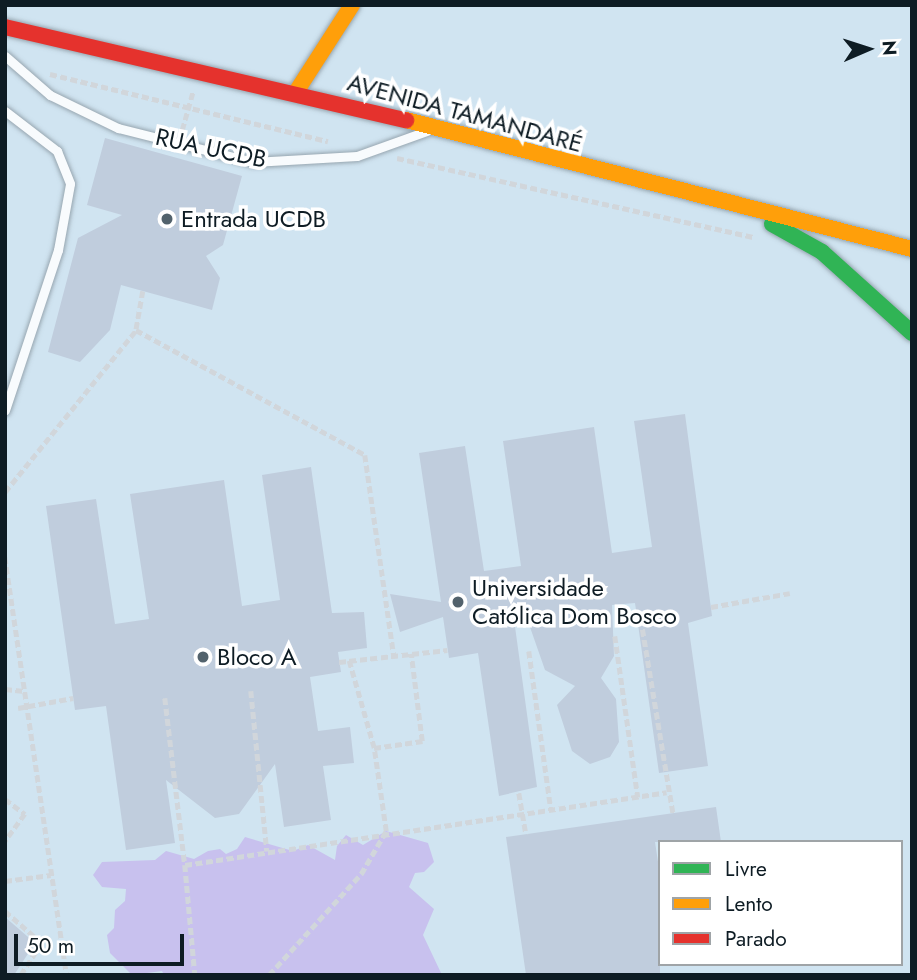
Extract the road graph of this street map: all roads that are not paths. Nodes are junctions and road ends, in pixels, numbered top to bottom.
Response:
1 (352, 5) edge
2 (5, 27) edge
3 (5, 56) edge
4 (296, 92) junction
5 (5, 111) edge
6 (434, 128) junction
7 (747, 210) junction
8 (912, 249) edge
9 (912, 333) edge
10 (5, 410) edge

1 - 4 main road
2 - 4 main road, AVENIDA TAMANDARÉ
3 - 6 lane, RUA UCDB
4 - 6 main road, AVENIDA TAMANDARÉ
5 - 10 lane
6 - 7 main road, AVENIDA TAMANDARÉ
7 - 8 main road, AVENIDA TAMANDARÉ
7 - 9 main road

